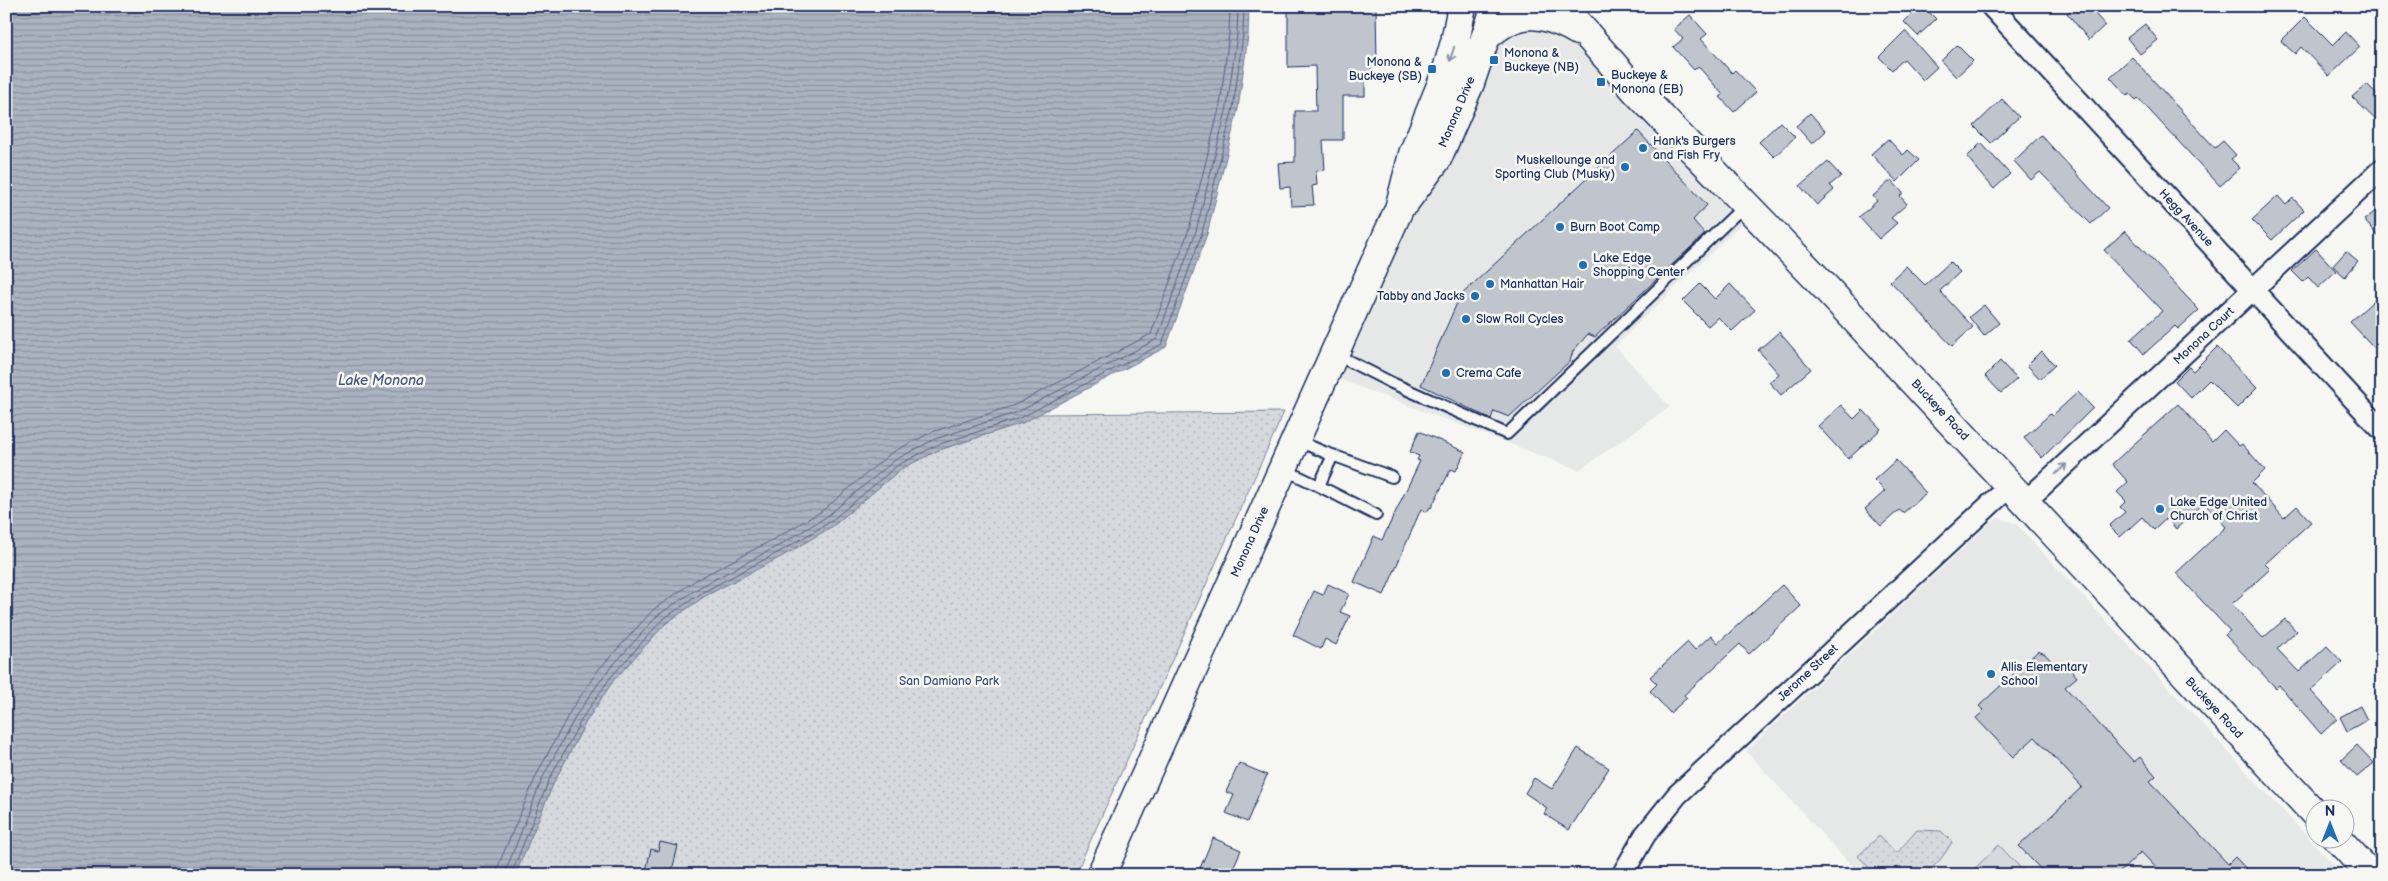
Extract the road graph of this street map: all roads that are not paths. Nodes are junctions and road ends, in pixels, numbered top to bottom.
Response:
1 (1462, 6) edge
2 (1496, 6) edge
3 (1562, 6) edge
4 (1991, 6) edge
5 (1591, 37) junction
6 (1485, 38) junction
7 (2382, 170) edge
8 (1746, 204) junction
9 (1399, 209) junction
10 (2253, 291) junction
11 (1334, 353) junction
12 (2382, 430) edge
13 (1296, 439) junction
14 (1333, 455) junction
15 (1282, 469) junction
16 (1392, 477) dead end
17 (1319, 486) junction
18 (2017, 494) junction
19 (1376, 515) dead end
20 (2306, 805) edge
21 (2346, 848) edge
22 (1101, 875) edge
23 (1622, 875) edge
24 (2371, 875) edge

1 -> 9 street, Monona Drive
2 - 6 street, Monona Drive
3 - 5 street, Buckeye Road
4 - 10 street, Hegg Avenue
5 - 6 street
5 - 8 street, Buckeye Road
6 - 9 street, Monona Drive
7 - 10 street, Monona Court
8 - 11 lane
8 - 18 street, Buckeye Road
9 - 11 street, Monona Drive
10 - 12 street, Hegg Avenue
18 -> 10 street, Monona Court
11 - 13 street, Monona Drive
13 - 14 lane
13 - 15 street, Monona Drive
14 - 16 lane
14 - 17 lane
15 - 17 lane
15 - 22 street, Monona Drive
17 - 19 lane
18 - 20 street, Buckeye Road
18 - 23 street, Jerome Street
21 - 24 street

